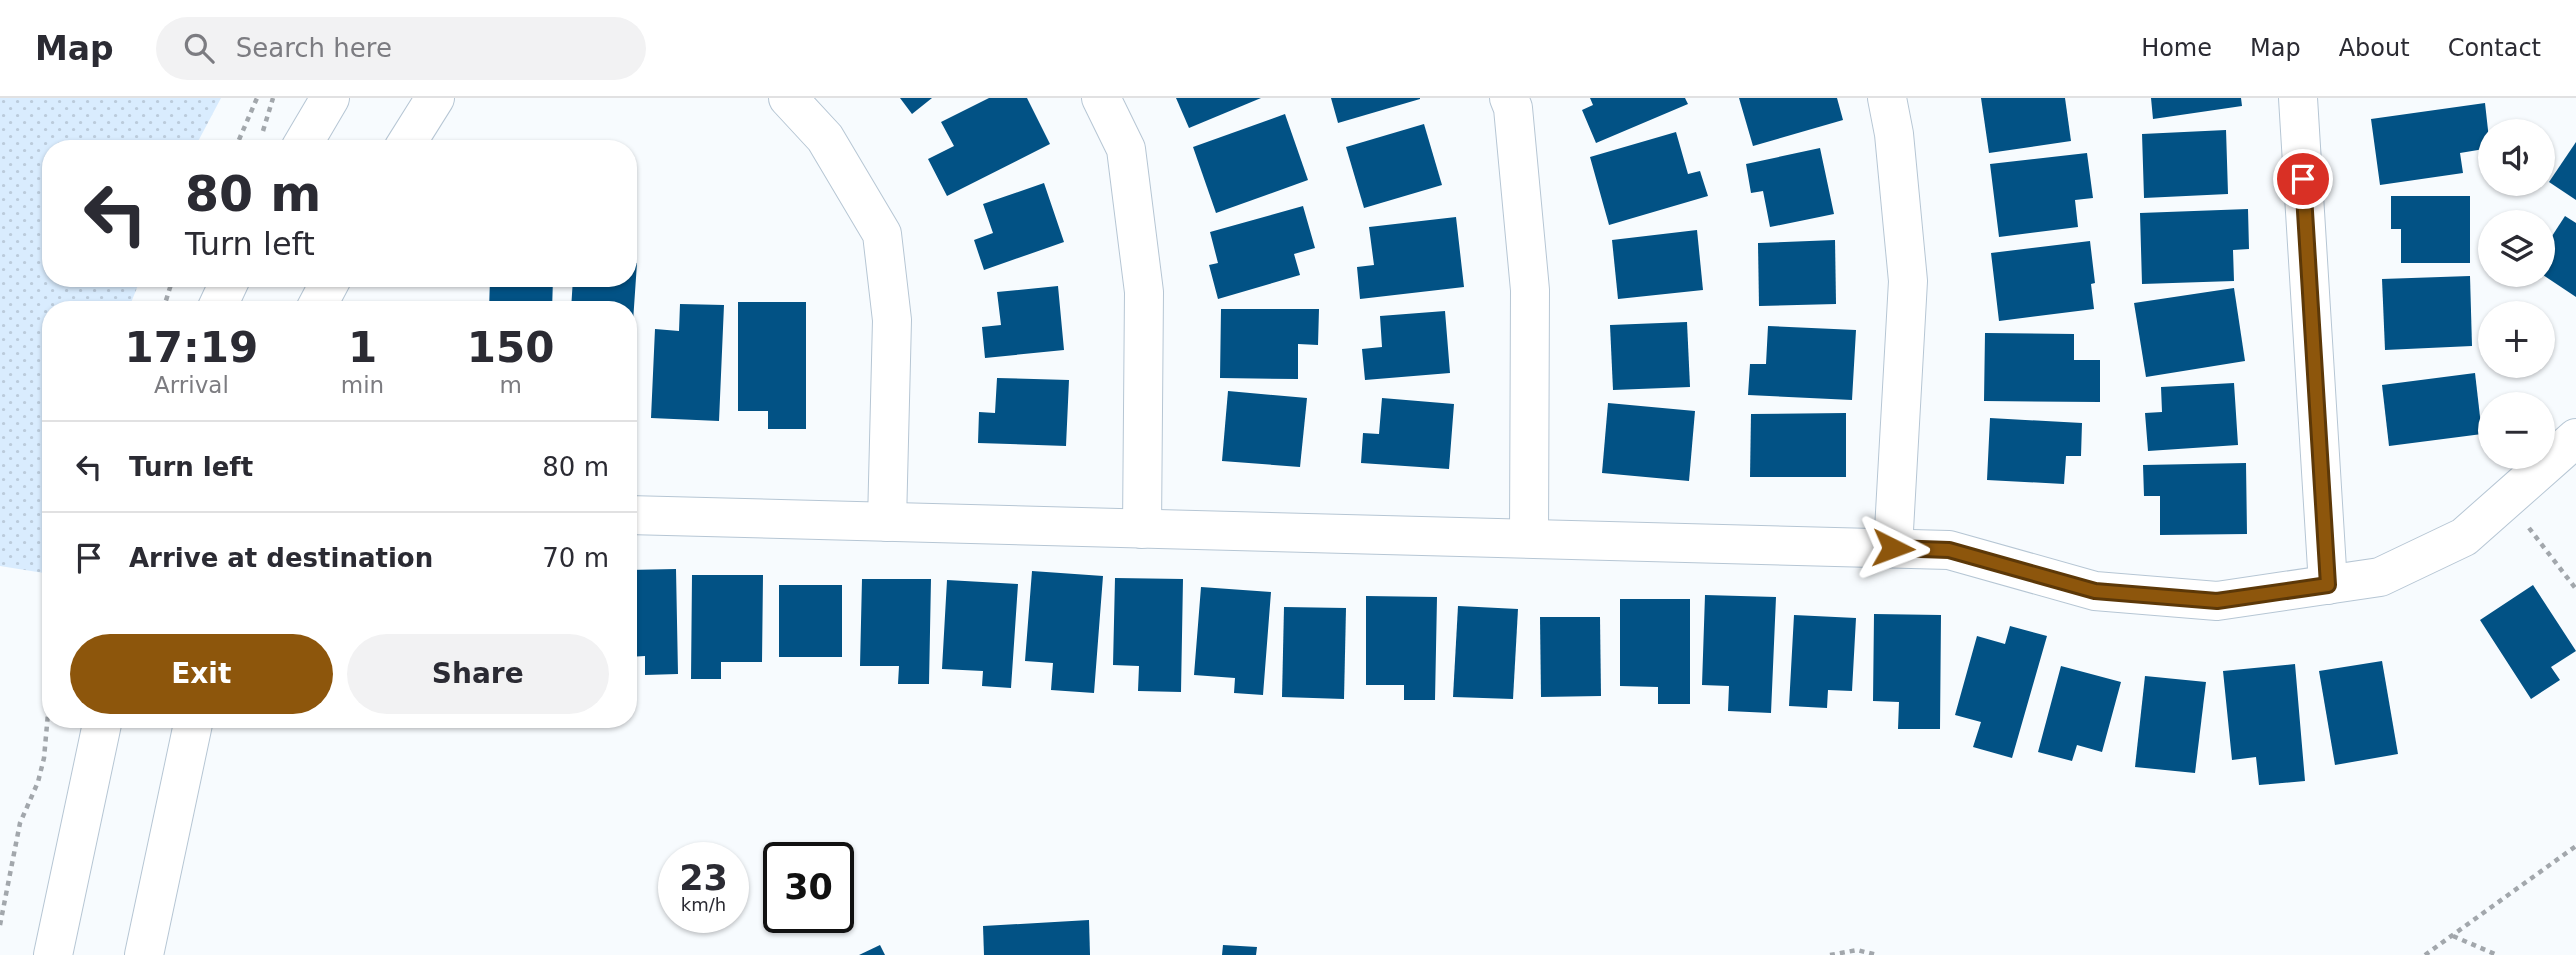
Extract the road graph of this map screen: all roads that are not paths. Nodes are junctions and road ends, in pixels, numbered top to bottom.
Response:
1 (330, 98) edge
2 (435, 98) edge
3 (789, 98) edge
4 (1101, 98) edge
5 (1510, 98) edge
6 (1886, 98) edge
7 (2298, 98) edge
8 (305, 140) edge
9 (409, 140) edge
10 (2576, 438) edge
11 (637, 516) edge
12 (887, 522) junction
13 (1142, 529) junction
14 (1529, 538) junction
15 (1893, 548) junction
16 (2328, 585) junction
17 (101, 728) edge
18 (192, 728) edge
19 (53, 955) edge
20 (144, 955) edge

1 - 8 street
2 - 9 street
3 - 12 street
4 - 13 street
5 - 14 street
6 - 15 street
7 - 16 street
10 - 16 street
11 - 12 street
12 - 13 street
13 - 14 street
14 - 15 street
15 - 16 street
17 - 19 street
18 - 20 street

